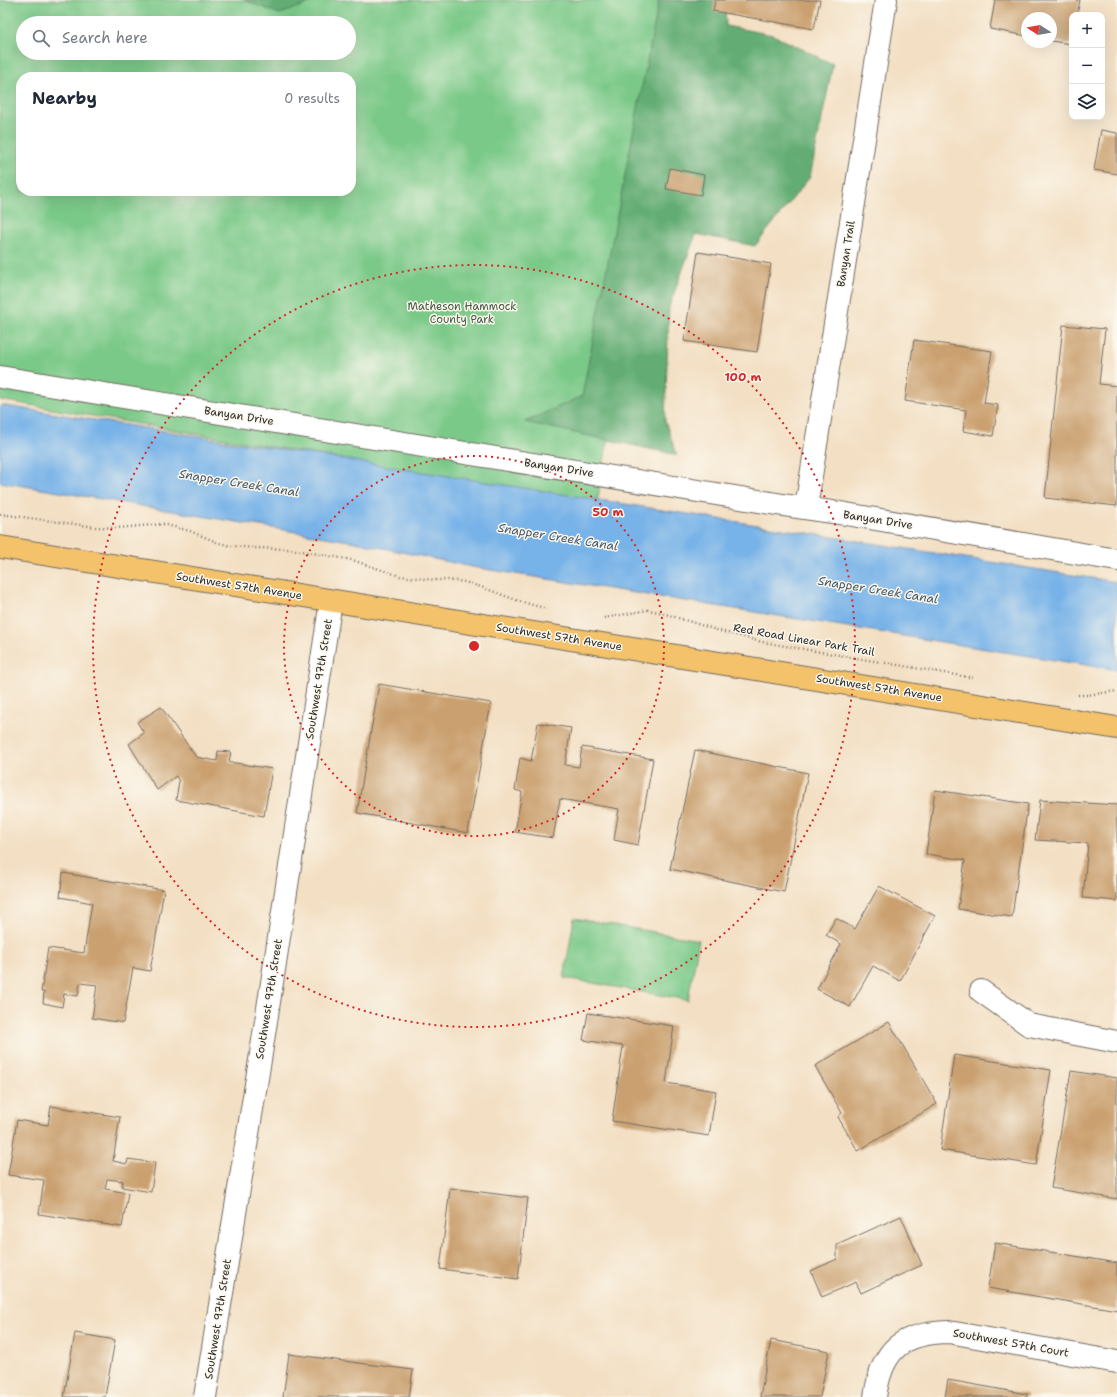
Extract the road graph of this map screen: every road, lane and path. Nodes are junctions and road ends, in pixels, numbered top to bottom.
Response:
1 (886, 0) edge
2 (0, 378) edge
3 (806, 508) junction
4 (0, 514) edge
5 (0, 547) edge
6 (1117, 560) edge
7 (331, 601) junction
8 (550, 609) dead end
9 (603, 618) dead end
10 (978, 679) dead end
11 (1117, 692) edge
12 (1076, 695) dead end
13 (1117, 728) edge
14 (981, 991) dead end
15 (1117, 1042) edge
16 (1117, 1362) edge
17 (205, 1397) edge
18 (875, 1397) edge

1 - 3 street, Banyan Trail
2 - 3 street, Banyan Drive
3 - 6 street, Banyan Drive
4 - 8 path
5 - 7 main road, Southwest 57th Avenue
7 - 13 main road, Southwest 57th Avenue
7 - 17 street, Southwest 97th Street
9 - 10 path, Red Road Linear Park Trail
11 - 12 path
14 - 15 street
16 - 18 street, Southwest 57th Court

